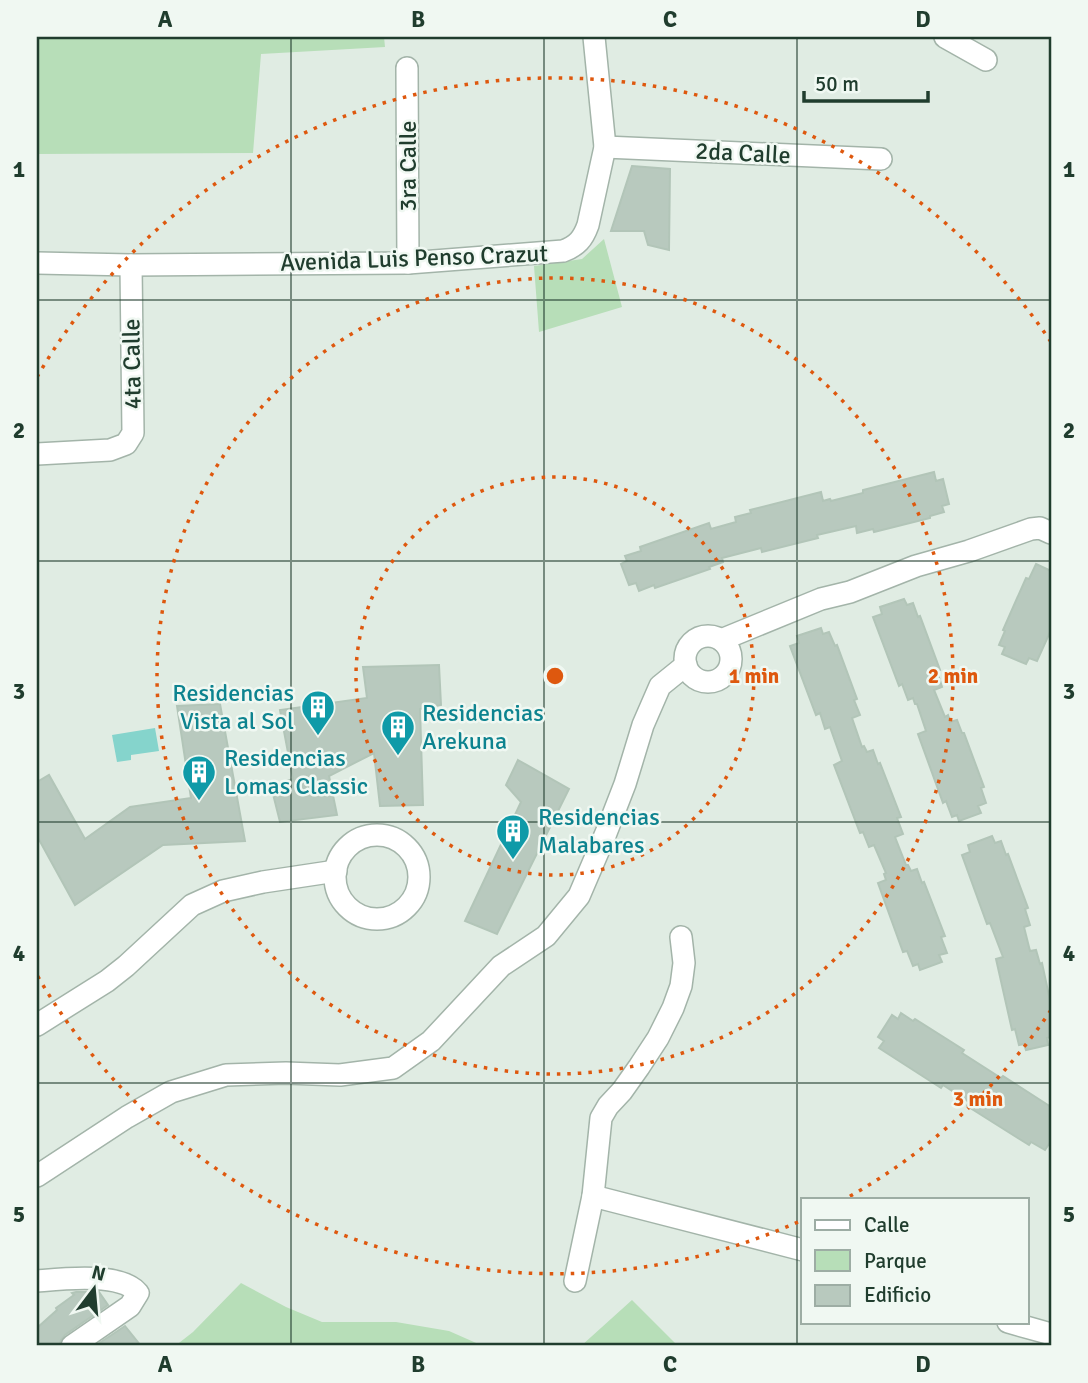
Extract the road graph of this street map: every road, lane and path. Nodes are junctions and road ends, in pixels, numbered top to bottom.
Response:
1 (594, 37) edge
2 (945, 37) edge
3 (986, 60) dead end
4 (407, 68) dead end
5 (605, 147) junction
6 (881, 159) dead end
7 (37, 263) edge
8 (408, 263) junction
9 (131, 265) junction
10 (37, 454) edge
11 (1051, 533) edge
12 (721, 640) junction
13 (685, 665) junction
14 (336, 871) dead end
15 (681, 937) dead end
16 (37, 1025) edge
17 (37, 1176) edge
18 (593, 1196) junction
19 (801, 1249) edge
20 (37, 1281) edge
21 (575, 1281) dead end
22 (1015, 1324) edge
23 (1051, 1334) edge
24 (72, 1346) edge

1 - 5 street, Avenida Luis Penso Crazut
2 - 3 street
4 - 8 street, 3ra Calle
5 - 6 street, 2da Calle
5 - 8 street, Avenida Luis Penso Crazut
7 - 9 street, Avenida Luis Penso Crazut
8 - 9 street, Avenida Luis Penso Crazut
9 - 10 street, 4ta Calle
11 - 12 street
12 - 13 street
12 - 13 street
13 - 17 street
14 - 16 street
15 - 18 street
18 - 19 street
18 - 21 street
20 - 24 street
22 - 23 street

